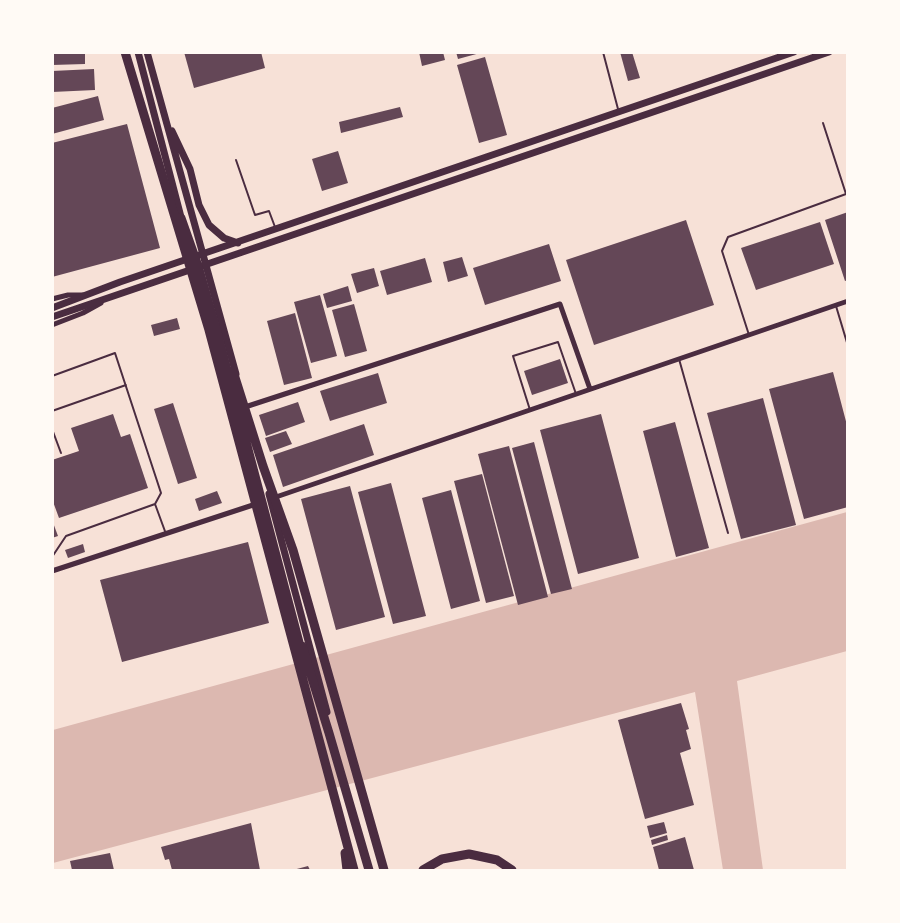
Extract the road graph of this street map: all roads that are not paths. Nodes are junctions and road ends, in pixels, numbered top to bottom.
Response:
1 (125, 52) edge
2 (130, 52) edge
3 (138, 52) edge
4 (147, 52) edge
5 (603, 52) edge
6 (794, 52) edge
7 (829, 52) edge
8 (163, 112) junction
9 (619, 112) junction
10 (823, 123) dead end
11 (236, 160) dead end
12 (276, 230) junction
13 (239, 243) junction
14 (203, 255) junction
15 (197, 264) junction
16 (87, 296) junction
17 (110, 297) junction
18 (52, 299) edge
19 (848, 301) edge
20 (836, 305) junction
21 (52, 308) edge
22 (52, 317) edge
23 (52, 325) edge
24 (749, 335) junction
25 (848, 346) edge
26 (679, 358) junction
27 (52, 376) edge
28 (126, 386) junction
29 (590, 389) junction
30 (576, 394) junction
31 (245, 407) junction
32 (530, 410) junction
33 (52, 411) edge
34 (52, 429) edge
35 (61, 453) dead end
36 (270, 499) junction
37 (155, 504) junction
38 (255, 504) junction
39 (728, 532) dead end
40 (166, 534) junction
41 (52, 557) edge
42 (52, 571) edge
43 (291, 612) junction
44 (341, 824) junction
45 (347, 870) edge
46 (356, 870) edge
47 (371, 870) edge
48 (384, 870) edge
49 (423, 870) edge
50 (512, 870) edge

1 - 44 highway
2 - 15 highway
3 - 15 street
4 - 8 street
5 - 9 lane
6 - 9 street
7 - 15 street
8 - 13 street
8 - 14 street
9 - 12 street
10 - 24 lane
11 - 12 lane
12 - 13 street
13 - 14 street
14 - 15 street
14 - 15 street
15 - 16 street
15 - 17 street
15 - 31 street
15 - 38 street
15 - 43 highway
15 - 48 highway
16 - 18 street
16 - 21 street
17 - 22 street
17 - 23 street
19 - 20 street
20 - 24 street
20 - 25 lane
24 - 26 street
26 - 29 street
26 - 39 lane
27 - 28 lane
28 - 33 lane
28 - 37 lane
29 - 30 street
29 - 31 street
30 - 32 street
30 - 32 lane
31 - 36 street
32 - 36 street
34 - 35 lane
36 - 38 street
36 - 47 street
37 - 40 lane
37 - 41 lane
38 - 40 street
38 - 46 street
40 - 42 street
43 - 46 highway
43 - 47 highway
44 - 45 highway
44 - 46 highway
49 - 50 highway

